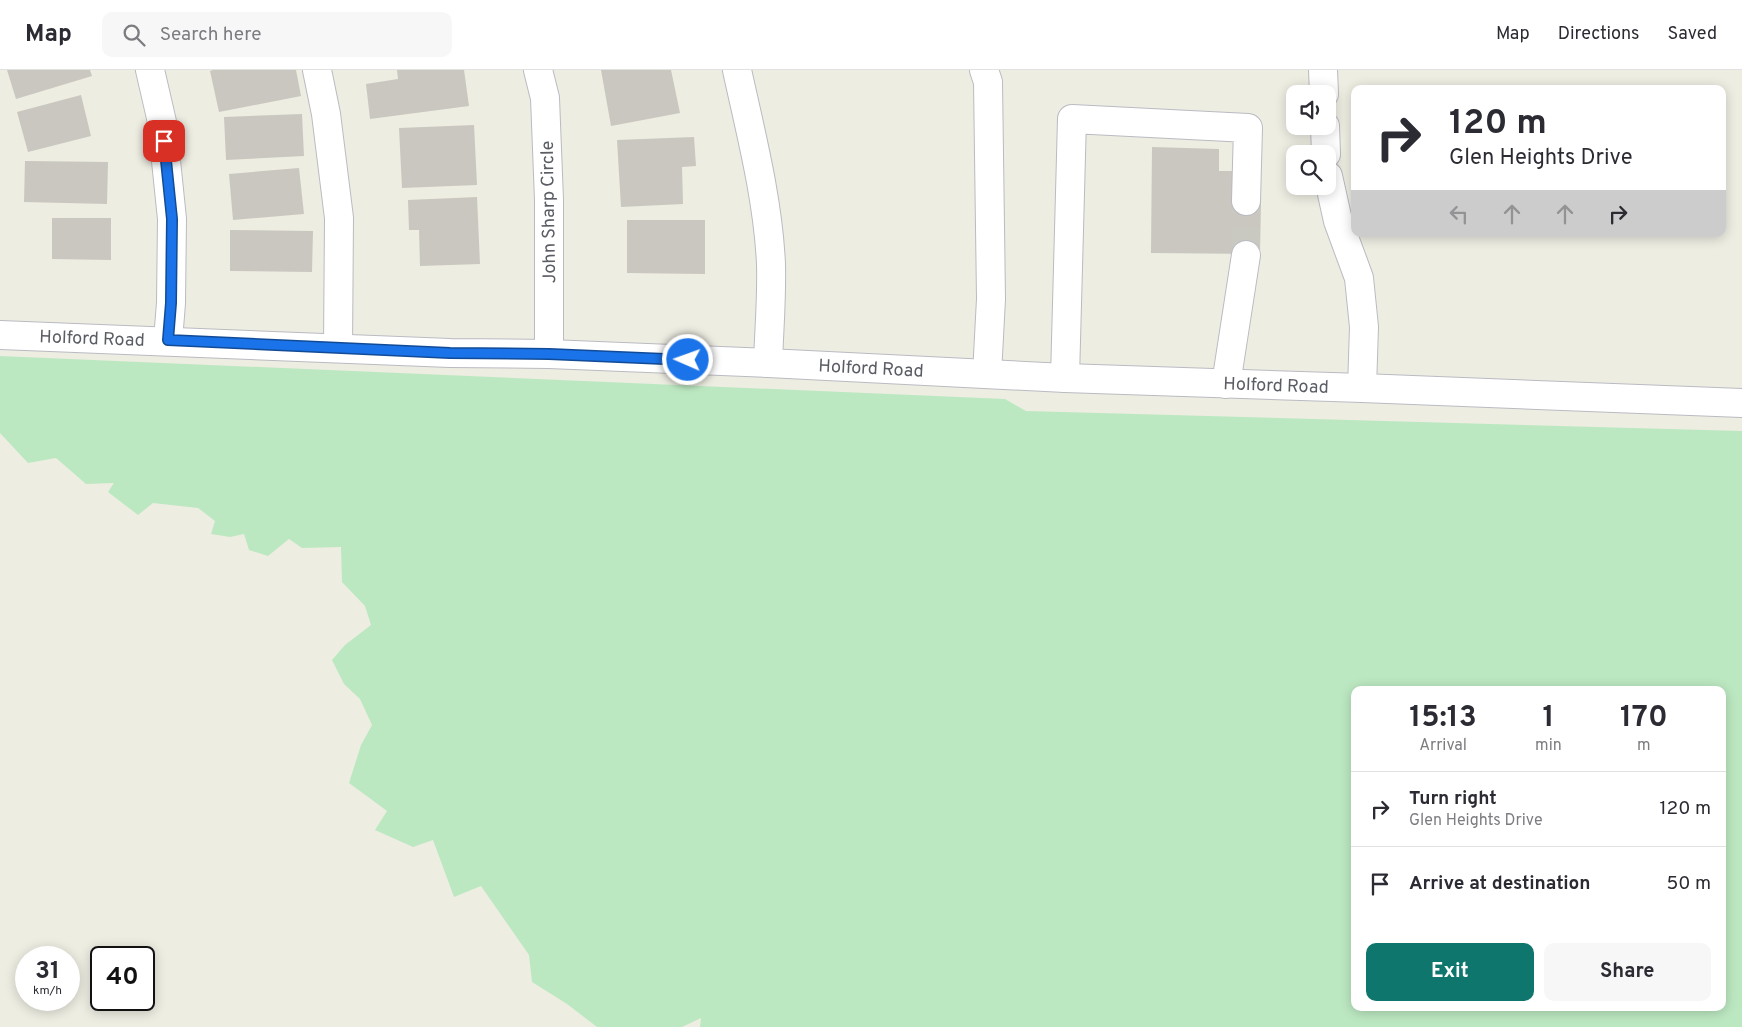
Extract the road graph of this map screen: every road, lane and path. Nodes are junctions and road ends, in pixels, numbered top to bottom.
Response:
1 (150, 70) edge
2 (317, 70) edge
3 (538, 70) edge
4 (736, 70) edge
5 (984, 70) edge
6 (1323, 70) edge
7 (1324, 85) edge
8 (1332, 195) edge
9 (1246, 202) tunnel mouth
10 (1246, 255) tunnel mouth
11 (0, 335) edge
12 (168, 340) junction
13 (338, 348) junction
14 (549, 354) junction
15 (768, 363) junction
16 (987, 374) junction
17 (1065, 378) junction
18 (1226, 384) junction
19 (1362, 388) junction
20 (1742, 403) edge

1 - 12 street
2 - 13 street
3 - 14 street, John Sharp Circle
4 - 15 street
5 - 16 street
6 - 7 street
8 - 19 street
9 - 17 street
10 - 18 street
11 - 12 street, Holford Road
12 - 13 street, Holford Road
13 - 14 street, Holford Road
14 - 15 street, Holford Road
15 - 16 street, Holford Road
16 - 17 street, Holford Road
17 - 18 street, Holford Road
18 - 19 street, Holford Road
19 - 20 street, Holford Road

